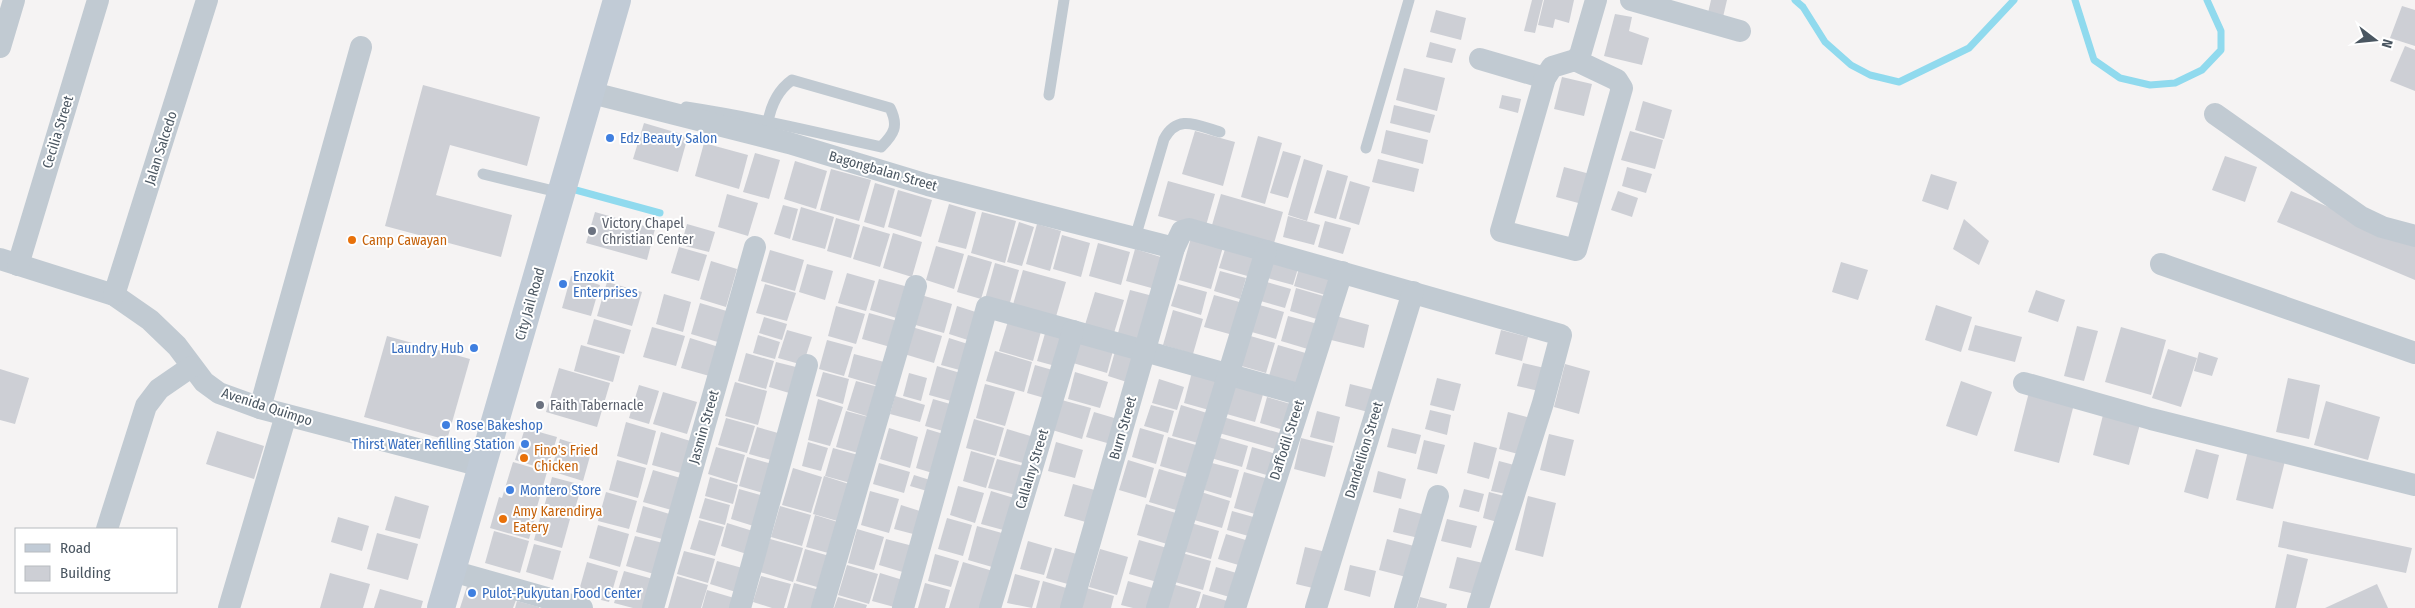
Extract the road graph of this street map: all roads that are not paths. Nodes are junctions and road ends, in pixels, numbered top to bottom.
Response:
1 (14, 0) edge
2 (98, 0) edge
3 (207, 0) edge
4 (617, 0) edge
5 (1064, 0) edge
6 (1409, 0) edge
7 (1596, 0) edge
8 (1631, 0) edge
9 (1740, 31) dead end
10 (1, 38) edge
11 (361, 47) dead end
12 (1480, 60) dead end
13 (1575, 60) junction
14 (1545, 78) junction
15 (592, 93) junction
16 (1049, 96) dead end
17 (657, 109) junction
18 (2215, 114) dead end
19 (768, 122) junction
20 (1220, 132) dead end
21 (1366, 148) dead end
22 (483, 174) dead end
23 (562, 193) junction
24 (2415, 236) edge
25 (1136, 238) junction
26 (755, 247) dead end
27 (1174, 248) junction
28 (1266, 250) junction
29 (9, 262) edge
30 (2160, 264) dead end
31 (1342, 272) junction
32 (916, 286) dead end
33 (1413, 292) junction
34 (114, 295) junction
35 (1074, 331) junction
36 (1145, 351) junction
37 (2415, 353) edge
38 (807, 365) dead end
39 (191, 367) junction
40 (1228, 374) junction
41 (2024, 383) dead end
42 (1302, 395) junction
43 (260, 408) junction
44 (286, 415) junction
45 (482, 466) junction
46 (2415, 485) edge
47 (1438, 496) dead end
48 (107, 528) edge
49 (452, 571) junction
50 (230, 608) edge
51 (441, 608) edge
52 (582, 608) edge
53 (653, 608) edge
54 (740, 608) edge
55 (822, 608) edge
56 (903, 608) edge
57 (990, 608) edge
58 (1071, 608) edge
59 (1157, 608) edge
60 (1235, 608) edge
61 (1316, 608) edge
62 (1405, 608) edge
63 (1478, 608) edge

1 - 10 street
2 - 29 street, Cecilia Street
3 - 34 street, Jalan Salcedo
4 - 15 street, City Jail Road
5 - 16 lane
6 - 21 lane
7 - 13 street
8 - 9 street
11 - 43 street
12 - 14 street
13 - 14 street
13 - 14 street
15 - 17 street, Bagongbalan Street
15 - 23 street, City Jail Road
17 - 19 lane
17 - 25 street, Bagongbalan Street
18 - 24 street
19 - 19 lane
20 - 25 lane
22 - 23 lane
23 - 45 street, City Jail Road
25 - 27 street, Bagongbalan Street
26 - 53 street, Jasmin Street
27 - 28 street
27 - 36 street, Burn Street
28 - 31 street
28 - 40 street
29 - 34 street, Avenida Quimpo
30 - 37 street
31 - 33 street
31 - 42 street, Daffodil Street
32 - 55 street
33 - 61 street, Dandellion Street
33 - 63 street
34 - 39 street, Avenida Quimpo
35 - 36 street
35 - 56 street
35 - 57 street, Callalny Street
36 - 40 street
36 - 58 street, Burn Street
38 - 54 street
39 - 43 street, Avenida Quimpo
39 - 48 street
40 - 42 street
40 - 59 street
41 - 46 street
42 - 60 street, Daffodil Street
43 - 44 street, Avenida Quimpo
44 - 45 street, Avenida Quimpo
44 - 50 street
45 - 49 street, City Jail Road
47 - 62 street
49 - 51 street, City Jail Road
49 - 52 street

